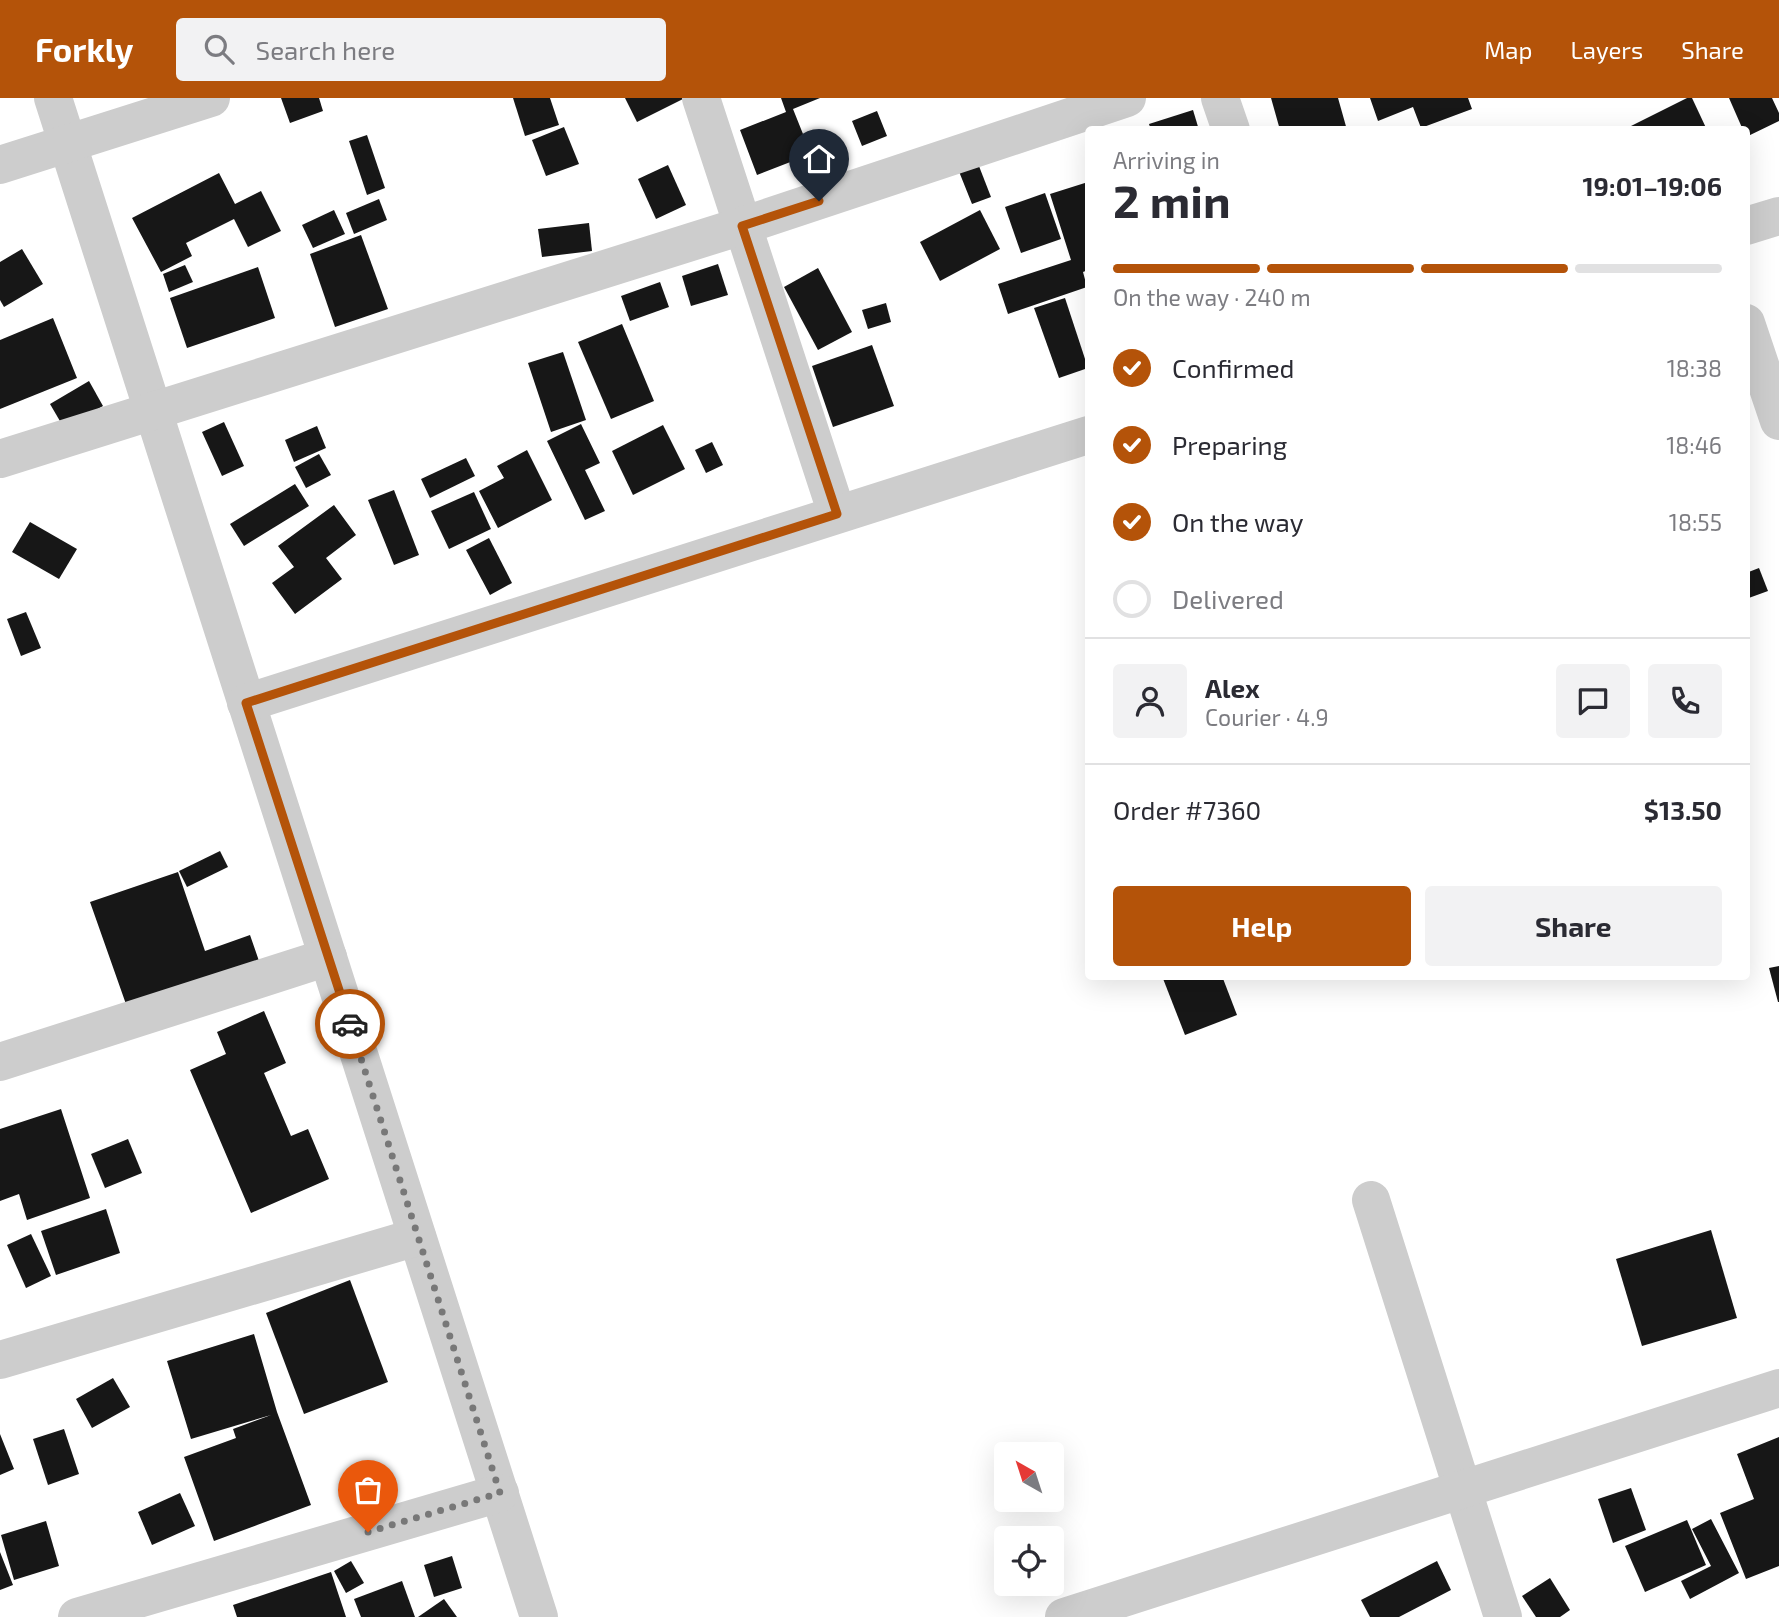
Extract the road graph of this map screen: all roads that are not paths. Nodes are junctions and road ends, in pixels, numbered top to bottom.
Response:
1 (53, 98) edge
2 (211, 98) edge
3 (701, 98) edge
4 (1127, 98) edge
5 (1220, 98) edge
6 (1230, 126) edge
7 (68, 144) junction
8 (0, 165) edge
9 (1779, 216) edge
10 (1750, 225) edge
11 (742, 226) junction
12 (1750, 335) edge
13 (153, 410) junction
14 (1779, 421) edge
15 (1085, 436) edge
16 (0, 460) edge
17 (837, 514) junction
18 (246, 703) junction
19 (328, 957) junction
20 (0, 1062) edge
21 (1371, 1200) dead end
22 (417, 1237) junction
23 (0, 1360) edge
24 (1779, 1388) edge
25 (1463, 1489) junction
26 (500, 1493) junction
27 (77, 1617) edge
28 (539, 1617) edge
29 (1064, 1617) edge
30 (1503, 1617) edge

1 - 7 street
2 - 7 street
3 - 11 street
4 - 11 street
5 - 6 street
7 - 8 street
7 - 13 street
9 - 10 street
11 - 13 street
11 - 17 street
12 - 14 street
13 - 16 street
13 - 18 street
15 - 17 street
17 - 18 street
18 - 19 street
19 - 20 street
19 - 22 street
21 - 25 street
22 - 23 street
22 - 26 street
24 - 25 street
25 - 29 street
25 - 30 street
26 - 27 street
26 - 28 street

